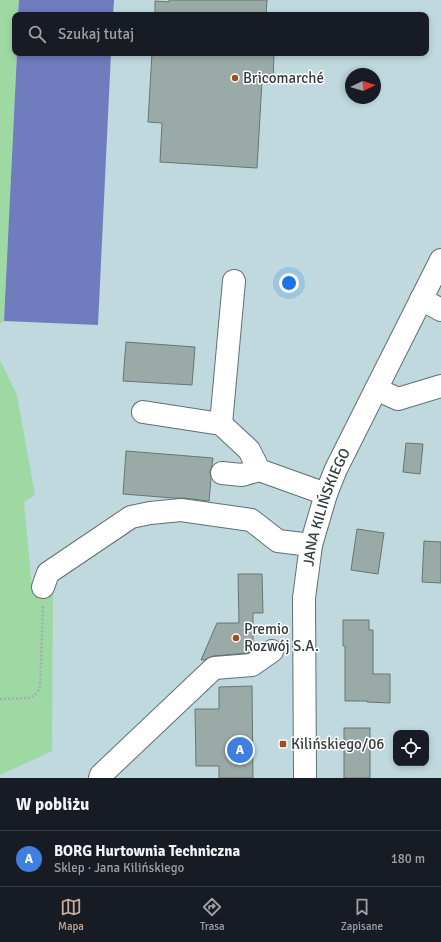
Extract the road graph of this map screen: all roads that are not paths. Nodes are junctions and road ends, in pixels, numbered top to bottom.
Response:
1 (441, 260) edge
2 (234, 281) dead end
3 (421, 299) junction
4 (441, 310) edge
5 (441, 386) edge
6 (376, 389) junction
7 (143, 412) dead end
8 (221, 424) junction
9 (259, 470) junction
10 (222, 472) dead end
11 (326, 494) junction
12 (311, 545) junction
13 (43, 587) road end
14 (272, 651) dead end
15 (100, 778) edge
16 (305, 778) edge

1 - 3 street, JANA KILIŃSKIEGO
2 - 8 street
3 - 4 street
3 - 6 street, JANA KILIŃSKIEGO
5 - 6 street
6 - 11 street, JANA KILIŃSKIEGO
7 - 8 street
8 - 9 street
9 - 10 street
9 - 11 street
11 - 12 street, JANA KILIŃSKIEGO
12 - 13 street
12 - 16 street, JANA KILIŃSKIEGO
14 - 15 street

